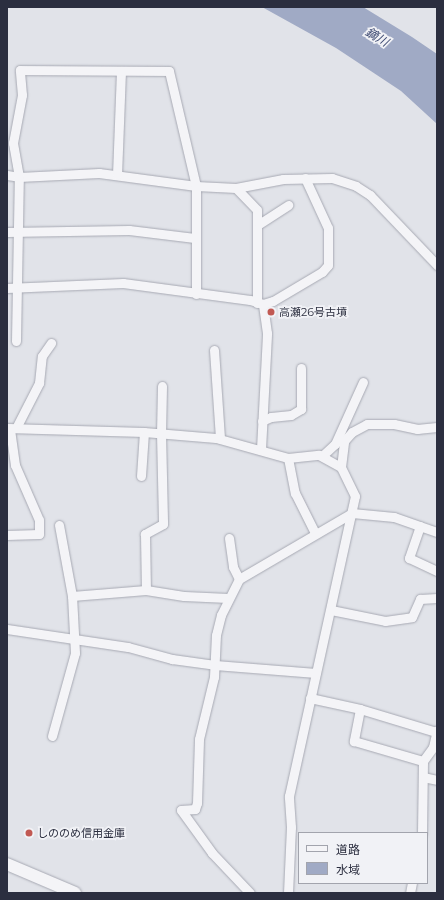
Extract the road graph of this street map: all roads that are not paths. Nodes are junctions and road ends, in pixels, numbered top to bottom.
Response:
1 (120, 71) junction
2 (7, 175) edge
3 (117, 175) junction
4 (19, 177) junction
5 (305, 178) junction
6 (196, 186) junction
7 (236, 188) junction
8 (288, 205) dead end
9 (259, 224) junction
10 (7, 232) edge
11 (18, 232) junction
12 (195, 238) junction
13 (437, 265) edge
14 (7, 288) edge
15 (18, 288) junction
16 (196, 294) junction
17 (260, 303) junction
18 (16, 341) dead end
19 (51, 343) dead end
20 (214, 350) dead end
21 (301, 368) dead end
22 (363, 382) dead end
23 (162, 386) dead end
24 (262, 421) junction
25 (437, 427) edge
26 (11, 428) edge
27 (144, 432) junction
28 (161, 433) junction
29 (220, 439) junction
30 (261, 449) junction
31 (322, 456) junction
32 (288, 458) junction
33 (341, 467) junction
34 (141, 476) dead end
35 (352, 513) junction
36 (59, 525) dead end
37 (420, 526) junction
38 (437, 532) edge
39 (315, 533) junction
40 (7, 535) edge
41 (229, 538) dead end
42 (437, 571) edge
43 (239, 580) junction
44 (146, 590) junction
45 (72, 596) junction
46 (228, 598) junction
47 (437, 598) edge
48 (331, 610) junction
49 (7, 629) edge
50 (76, 640) junction
51 (215, 665) junction
52 (316, 673) junction
53 (310, 698) junction
54 (360, 709) junction
55 (437, 731) edge
56 (52, 736) dead end
57 (435, 748) edge
58 (423, 761) junction
59 (423, 777) junction
60 (437, 780) edge
61 (422, 832) edge
62 (7, 864) edge
63 (75, 893) edge
64 (250, 893) edge
65 (288, 893) edge

1 - 3 street
1 - 4 street
1 - 6 street
2 - 4 street
3 - 4 street
3 - 6 street
4 - 11 street
5 - 7 street
5 - 13 street
5 - 17 street
6 - 7 street
6 - 12 street
7 - 9 street
8 - 9 street
9 - 17 street
10 - 11 street
11 - 12 street
11 - 15 street
12 - 16 street
14 - 15 street
15 - 16 street
15 - 18 street
16 - 17 street
17 - 24 street
19 - 26 street
20 - 29 street
21 - 24 street
22 - 31 street
23 - 28 street
24 - 30 street
25 - 33 street
26 - 27 street
26 - 40 street
27 - 28 street
27 - 34 street
28 - 29 street
28 - 44 street
29 - 30 street
30 - 32 street
31 - 32 street
31 - 33 street
32 - 39 street
33 - 35 street
35 - 37 street
35 - 39 street
35 - 48 street
36 - 45 street
37 - 38 street
37 - 42 street
39 - 43 street
41 - 43 street
43 - 46 street
44 - 45 street
44 - 46 street
45 - 50 street
46 - 51 street
47 - 48 street
48 - 52 street
49 - 50 street
50 - 51 street
50 - 56 street
51 - 52 street
51 - 64 street
52 - 53 street
53 - 54 street
53 - 65 street
54 - 55 street
54 - 58 street
55 - 57 street
57 - 58 street
58 - 59 street
59 - 60 street
59 - 61 street
62 - 63 street

